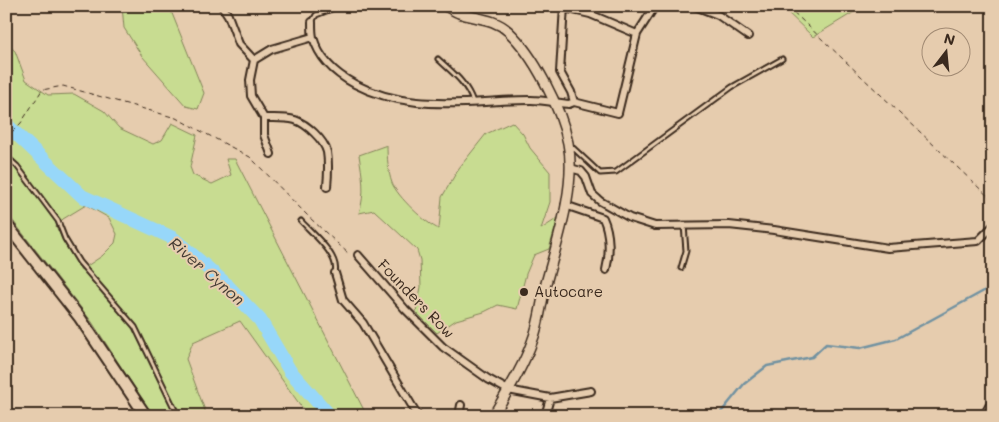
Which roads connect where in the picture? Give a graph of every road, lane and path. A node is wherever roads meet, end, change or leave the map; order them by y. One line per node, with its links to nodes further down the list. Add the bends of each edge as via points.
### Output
1 (222, 6): 14 (street, via 239,44)
2 (445, 6): 8 (main road)
3 (655, 6): 10 (street)
4 (695, 6): 11 (street, via 718,15)
5 (787, 6): 26 (path)
6 (337, 7): 9 (lane, via 316,15)
7 (564, 7): 10 (street); 17 (street, via 560,72)
8 (456, 9): 18 (main road, via 487,19 507,30 541,74)
9 (312, 22): 12 (street)
10 (637, 34): 17 (street, via 618,113)
11 (748, 36)
12 (313, 37): 14 (street, via 272,48); 16 (street, via 329,64 360,87 417,102)
13 (782, 59): 21 (lane, via 732,87 616,172 600,173)
14 (254, 60): 19 (street, via 250,88 254,103)
15 (438, 60): 16 (lane, via 464,82)
16 (474, 102): 18 (street, via 534,100)
17 (574, 102): 18 (street)
18 (554, 103): 21 (main road)
19 (264, 118): 22 (street, via 264,135); 25 (street, via 297,120 322,141 328,160)
20 (7, 138): 32 (path, via 42,90 63,86 176,118 250,157 310,218 352,256)
21 (568, 143): 24 (main road)
22 (270, 154)
23 (6, 156): 42 (lane, via 58,221 79,262 135,327)
24 (570, 168): 27 (main road); 30 (street, via 581,171 592,194 600,202 630,218 656,226)
25 (327, 187)
26 (993, 201)
27 (566, 205): 34 (street, via 603,218 609,256); 36 (main road, via 533,340)
28 (300, 221): 35 (lane, via 334,258)
29 (6, 224): 41 (main road, via 80,318)
30 (684, 225): 31 (street, via 730,225 888,248 978,241); 33 (lane, via 686,251)
31 (993, 226)
32 (358, 255): 36 (street, Founders Row, via 443,347)
33 (681, 268)
34 (606, 270)
35 (336, 273): 43 (street, via 343,300 363,323)
36 (508, 390): 39 (street, Founders Row); 45 (main road)
37 (591, 391): 39 (street)
38 (993, 396): 47 (lane)
39 (550, 398): 46 (street)
40 (461, 405): 44 (street)
41 (146, 416)
42 (178, 416)
43 (418, 416)
44 (459, 416)
45 (493, 416)
46 (545, 416)
47 (982, 416)

